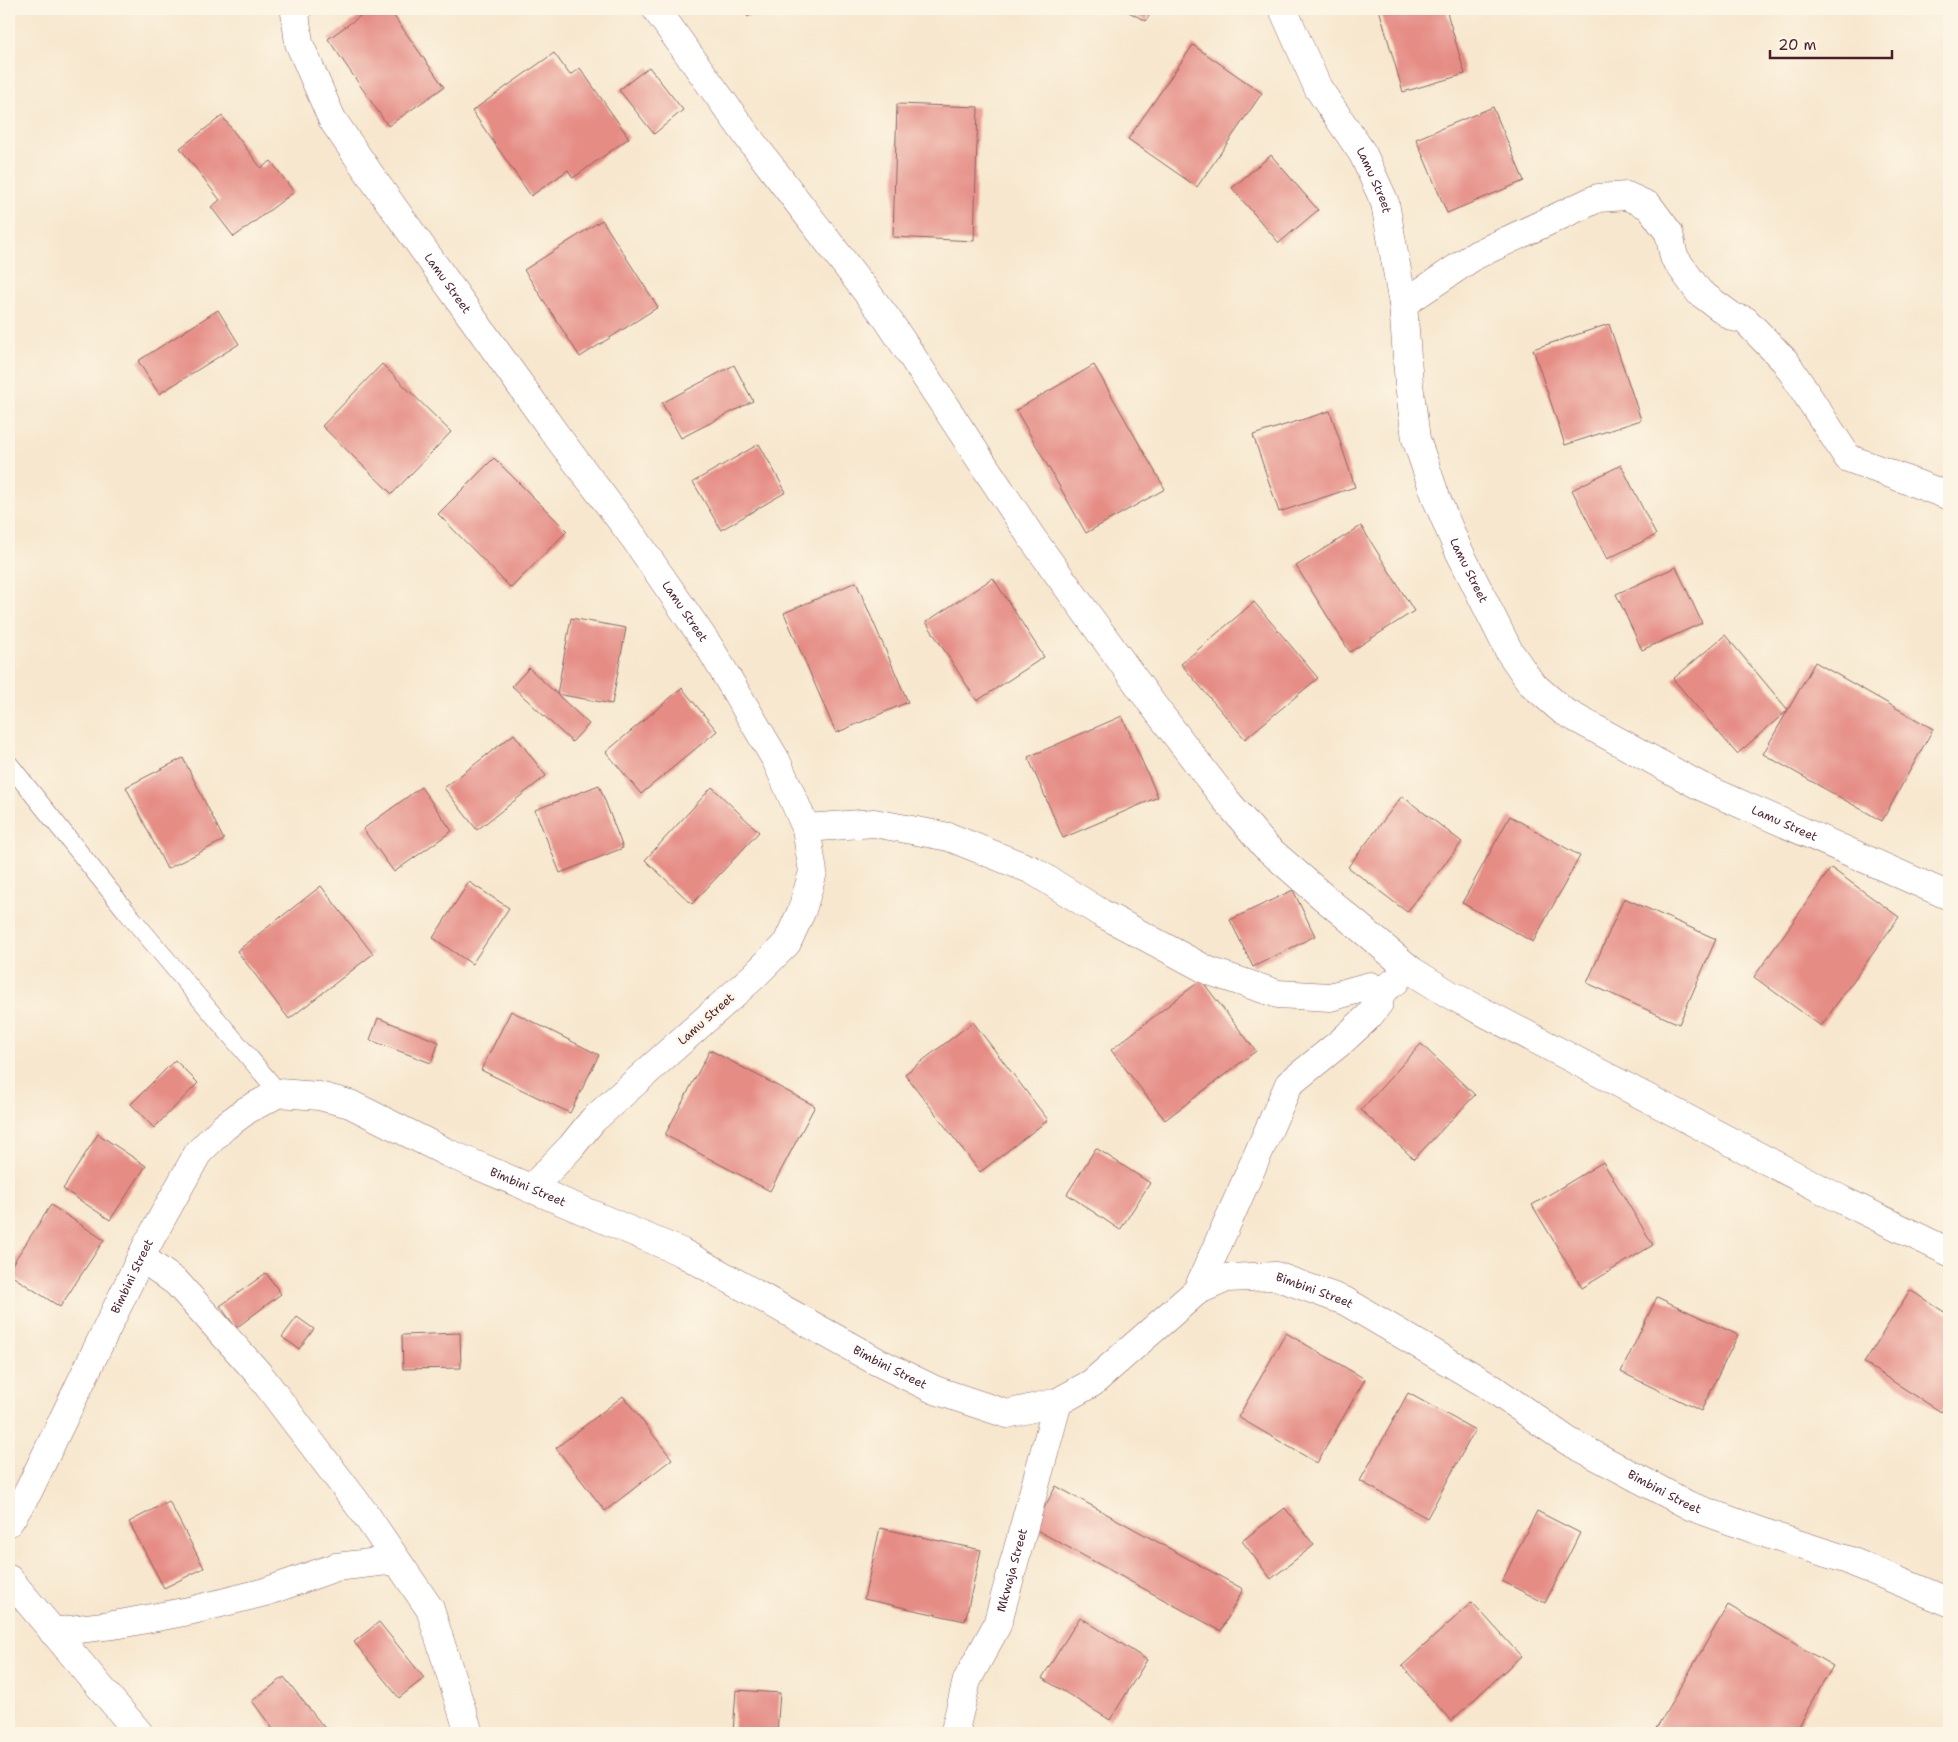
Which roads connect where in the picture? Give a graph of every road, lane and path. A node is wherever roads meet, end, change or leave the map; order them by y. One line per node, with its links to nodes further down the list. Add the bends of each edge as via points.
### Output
1 (298, 9): 7 (street, Lamu Street, via 295,12 299,43 332,119 710,648 776,760)
2 (656, 9): 9 (street, via 751,141 888,320 1032,538 1225,799 1265,846)
3 (1283, 9): 4 (street, Lamu Street, via 1318,88 1363,154 1385,203)
4 (1404, 304): 5 (street, via 1476,255 1598,198 1627,196 1649,206 1669,234 1674,257 1700,292 1733,317 1745,320 1784,361 1848,458); 8 (street, Lamu Street, via 1416,439 1457,547 1509,651 1530,683 1563,711 1700,786)
5 (1949, 496)
6 (9, 764): 11 (lane, via 120,904)
7 (806, 828): 10 (street, via 874,823 949,837 1032,870 1101,913 1209,971 1278,994 1330,997 1370,986); 12 (street, Lamu Street, via 813,872 802,910 787,944 593,1120)
8 (1949, 896)
9 (1412, 971): 10 (street); 13 (street, via 1449,994 1842,1200)
10 (1381, 991): 15 (street, via 1379,1003 1369,1016 1290,1084)
11 (279, 1093): 12 (street, Bimbini Street, via 319,1096 350,1104 448,1153); 14 (street, Bimbini Street, via 224,1127 198,1153)
12 (531, 1189): 16 (street, Bimbini Street, via 681,1252 876,1361 935,1390 1007,1414)
13 (1949, 1252)
14 (141, 1257): 17 (street, Bimbini Street, via 28,1492); 18 (street, via 178,1283 259,1374)
15 (1197, 1291): 16 (street, Bimbini Street, via 1092,1384); 20 (street, Bimbini Street, via 1227,1278 1276,1276 1345,1301 1486,1384 1568,1441 1690,1506 1848,1560)
16 (1058, 1402): 24 (street, Mkwaja Street, via 997,1625 967,1680 956,1726)
17 (9, 1522)
18 (396, 1560): 21 (street, via 336,1567 264,1592 189,1611); 23 (street, via 430,1609)
19 (9, 1579): 21 (street)
20 (1949, 1602)
21 (53, 1632): 22 (street)
22 (139, 1733)
23 (469, 1733)
24 (958, 1733)

